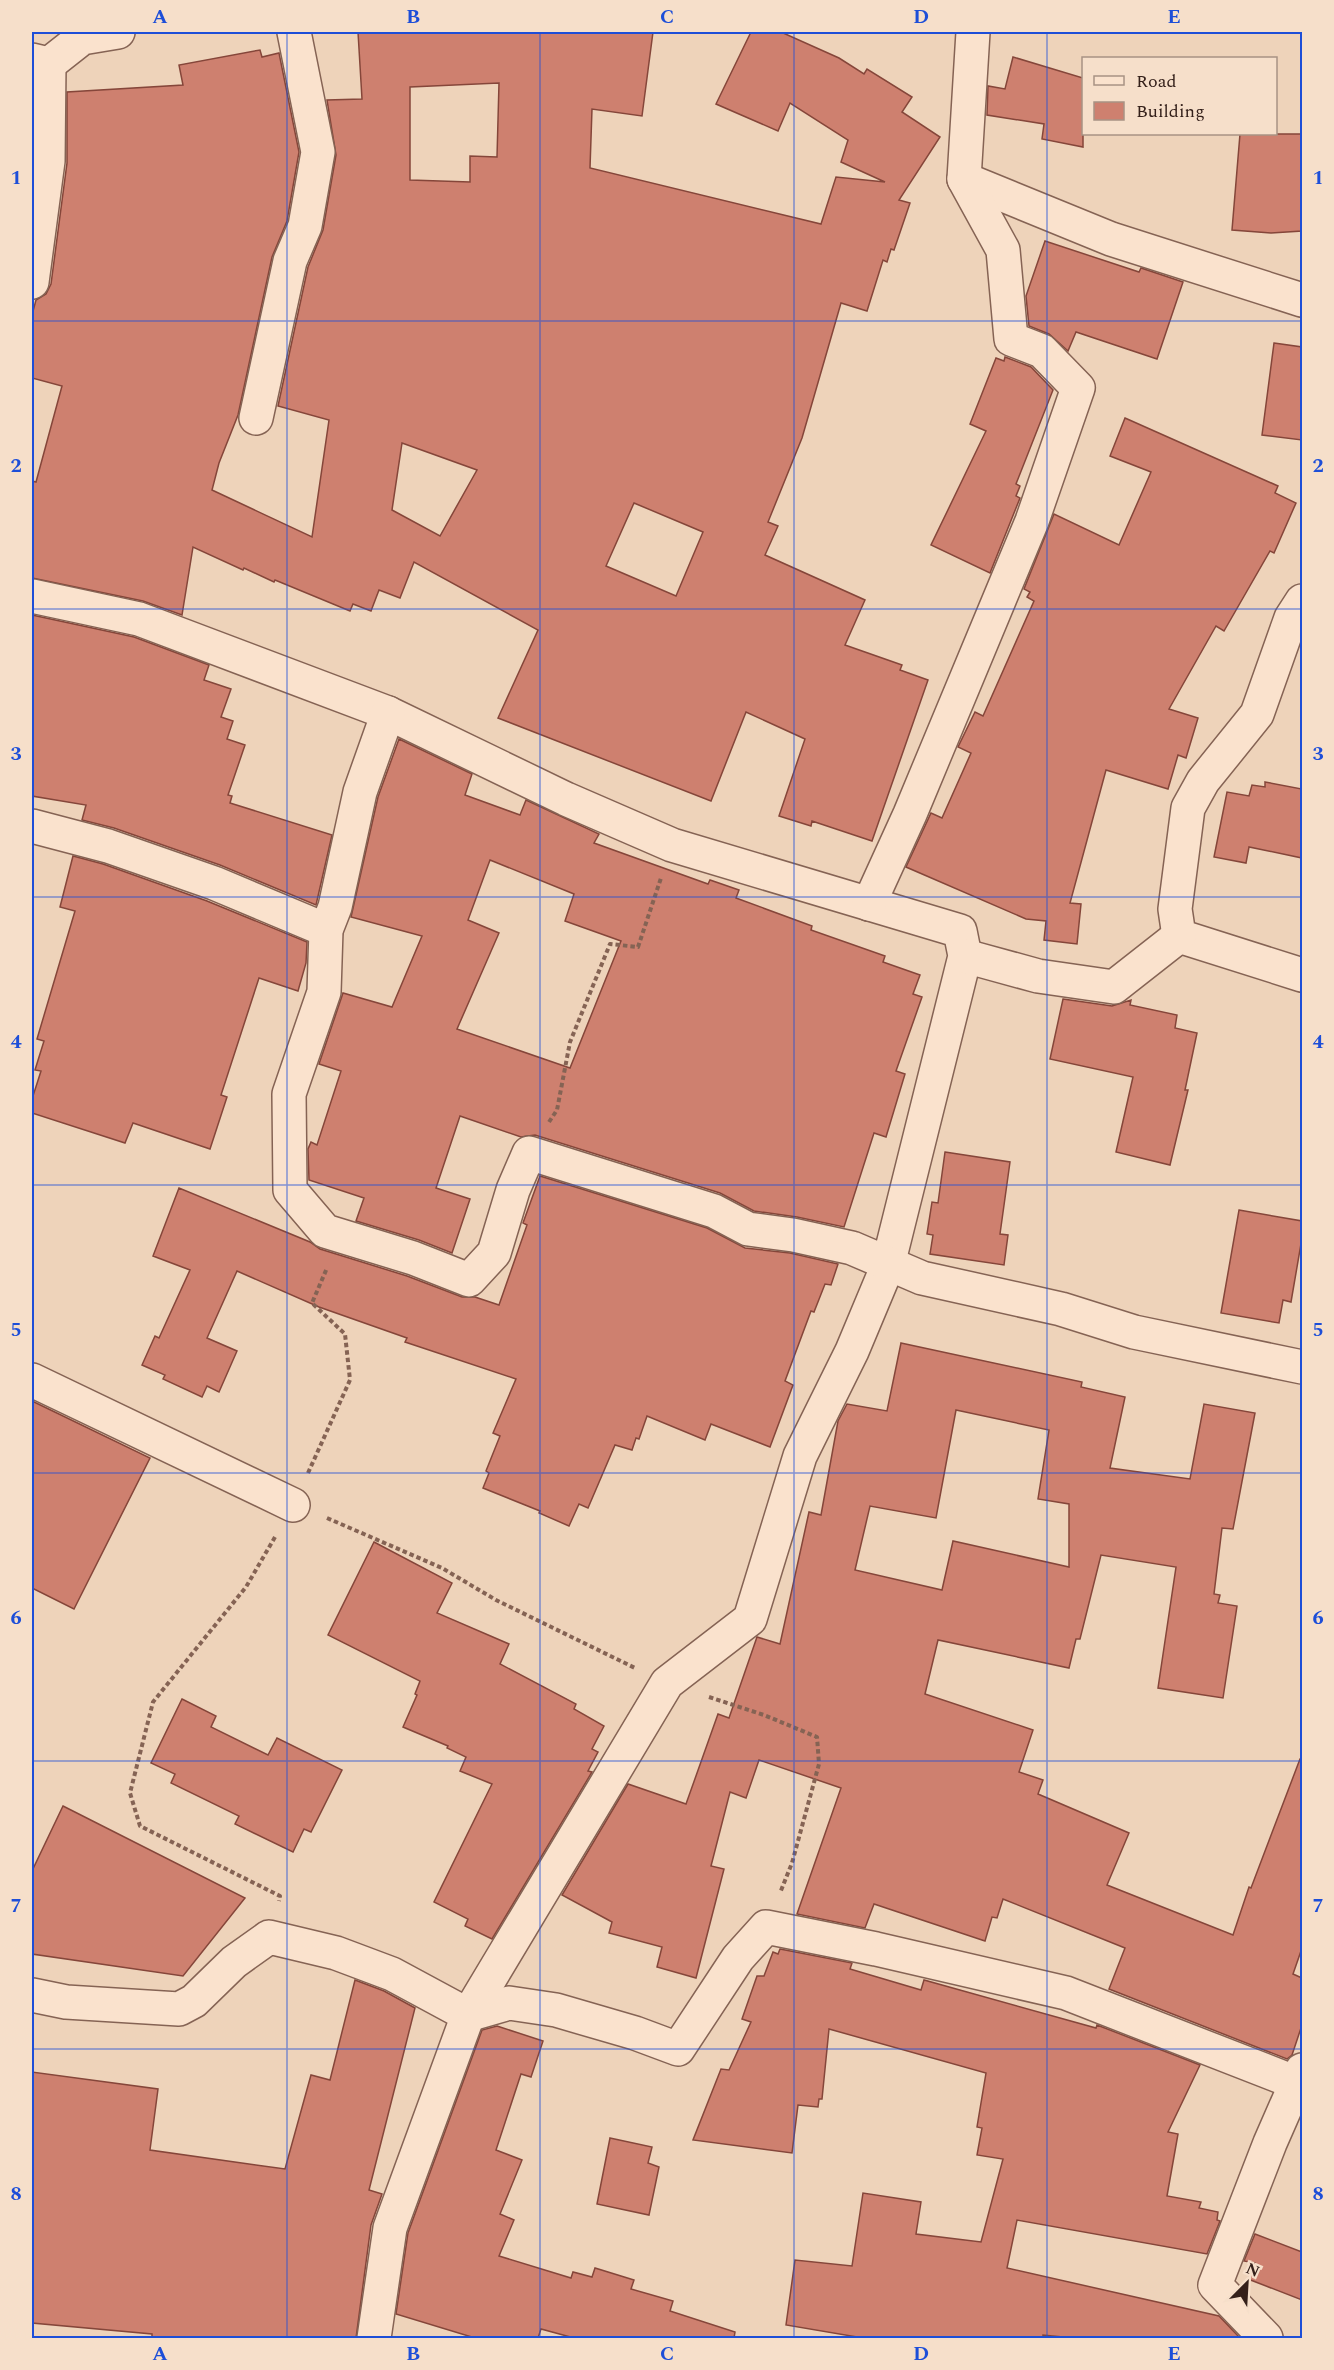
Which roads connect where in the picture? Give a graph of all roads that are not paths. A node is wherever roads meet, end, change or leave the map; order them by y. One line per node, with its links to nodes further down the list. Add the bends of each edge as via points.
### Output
1 (118, 32): 4 (street, via 82,38)
2 (294, 32): 8 (street, via 318,152 304,226 290,261)
3 (973, 32): 5 (street)
4 (40, 62): 6 (street, via 48,161)
5 (964, 179): 7 (street, via 1111,238); 13 (street, via 1003,250 1011,339 1042,351 1078,388 1032,521)
6 (32, 282)
7 (1302, 300)
8 (256, 418)
9 (32, 596): 11 (street, via 139,619)
10 (1302, 601): 15 (street, via 1291,618 1257,714 1203,781 1188,808 1174,909)
11 (388, 713): 13 (street, via 672,845); 14 (street, via 360,792 335,907)
12 (32, 826): 14 (street, via 108,846 214,883)
13 (869, 904): 16 (street, via 960,931)
14 (326, 930): 18 (street, via 324,992 289,1094 290,1190 325,1231 469,1280 494,1254 529,1152 714,1211 748,1229 852,1248)
15 (1179, 936): 16 (street, via 1114,987 1038,976); 17 (street)
16 (965, 956): 18 (street)
17 (1302, 975)
18 (888, 1265): 19 (street, via 922,1278 1061,1309 1134,1332); 23 (street, via 852,1351 800,1456 750,1619 667,1683)
19 (1302, 1367)
20 (32, 1380): 21 (street)
21 (293, 1505)
22 (32, 1995): 23 (street, via 66,2002 179,2009 194,2001 234,1962 269,1938 336,1953 392,1974)
23 (468, 2015): 24 (street, via 509,2003 556,2010 678,2049 738,1958 766,1927 1066,1994); 25 (street, via 390,2228)
24 (1301, 2080): 26 (street, via 1270,2143 1215,2285)
25 (374, 2338)
26 (1266, 2338)

